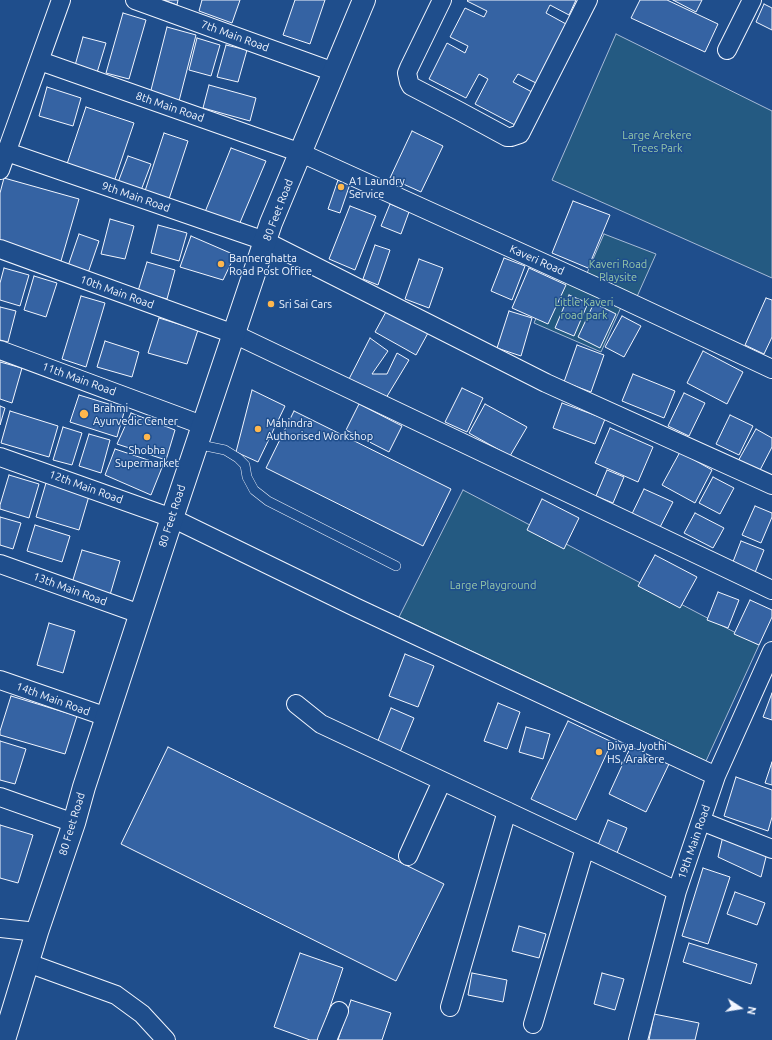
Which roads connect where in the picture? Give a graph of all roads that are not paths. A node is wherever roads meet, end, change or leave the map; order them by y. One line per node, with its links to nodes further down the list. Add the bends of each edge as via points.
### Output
1 (61, 0): 8 (street)
2 (135, 0): 9 (street, 7th Main Road)
3 (364, 0): 9 (main road, 80 Feet Road)
4 (442, 0): 5 (street, via 409,68 407,78 411,86 507,137 520,134)
5 (588, 0)
6 (752, 0): 7 (street)
7 (727, 50)
8 (40, 61): 10 (street); 11 (street, 8th Main Road)
9 (334, 72): 11 (main road, 80 Feet Road)
10 (7, 152): 12 (street); 13 (street, 9th Main Road)
11 (301, 153): 13 (main road, 80 Feet Road); 17 (street, Kaveri Road)
12 (0, 170)
13 (265, 241): 15 (main road, 80 Feet Road); 20 (street, 9th Main Road, via 546,383)
14 (0, 249): 15 (street, 10th Main Road)
15 (234, 334): 18 (main road, 80 Feet Road); 24 (street, 10th Main Road)
16 (0, 350): 18 (street, 11th Main Road)
17 (772, 369)
18 (199, 434): 21 (main road, 80 Feet Road); 23 (lane, via 238,458 245,465 247,477 254,490 268,501)
19 (0, 457): 21 (street, 12th Main Road)
20 (772, 485)
21 (172, 518): 25 (main road, 80 Feet Road); 30 (street, 12th Main Road)
22 (0, 564): 25 (street, 13th Main Road)
23 (396, 566)
24 (772, 590)
25 (140, 614): 29 (main road, 80 Feet Road)
26 (770, 663): 30 (street, 19th Main Road)
27 (0, 680): 29 (street, 14th Main Road)
28 (296, 704): 31 (street, via 321,724)
29 (106, 718): 35 (main road, 80 Feet Road)
30 (716, 776): 34 (street, 19th Main Road)
31 (442, 781): 33 (street); 38 (street)
32 (0, 797): 35 (street)
33 (507, 811): 36 (street); 43 (street)
34 (700, 821): 37 (street); 39 (street, 19th Main Road)
35 (74, 823): 41 (main road, 80 Feet Road)
36 (585, 848): 39 (street); 45 (street)
37 (772, 849)
38 (408, 856)
39 (677, 891): 49 (street, 19th Main Road)
40 (0, 928): 41 (street)
41 (37, 932): 42 (main road, 80 Feet Road)
42 (28, 963): 46 (main road, 80 Feet Road); 47 (street, via 116,995 142,1014)
43 (450, 1007)
44 (339, 1012): 48 (street)
45 (533, 1024)
46 (4, 1040)
47 (166, 1040)
48 (327, 1040)
49 (638, 1040)

